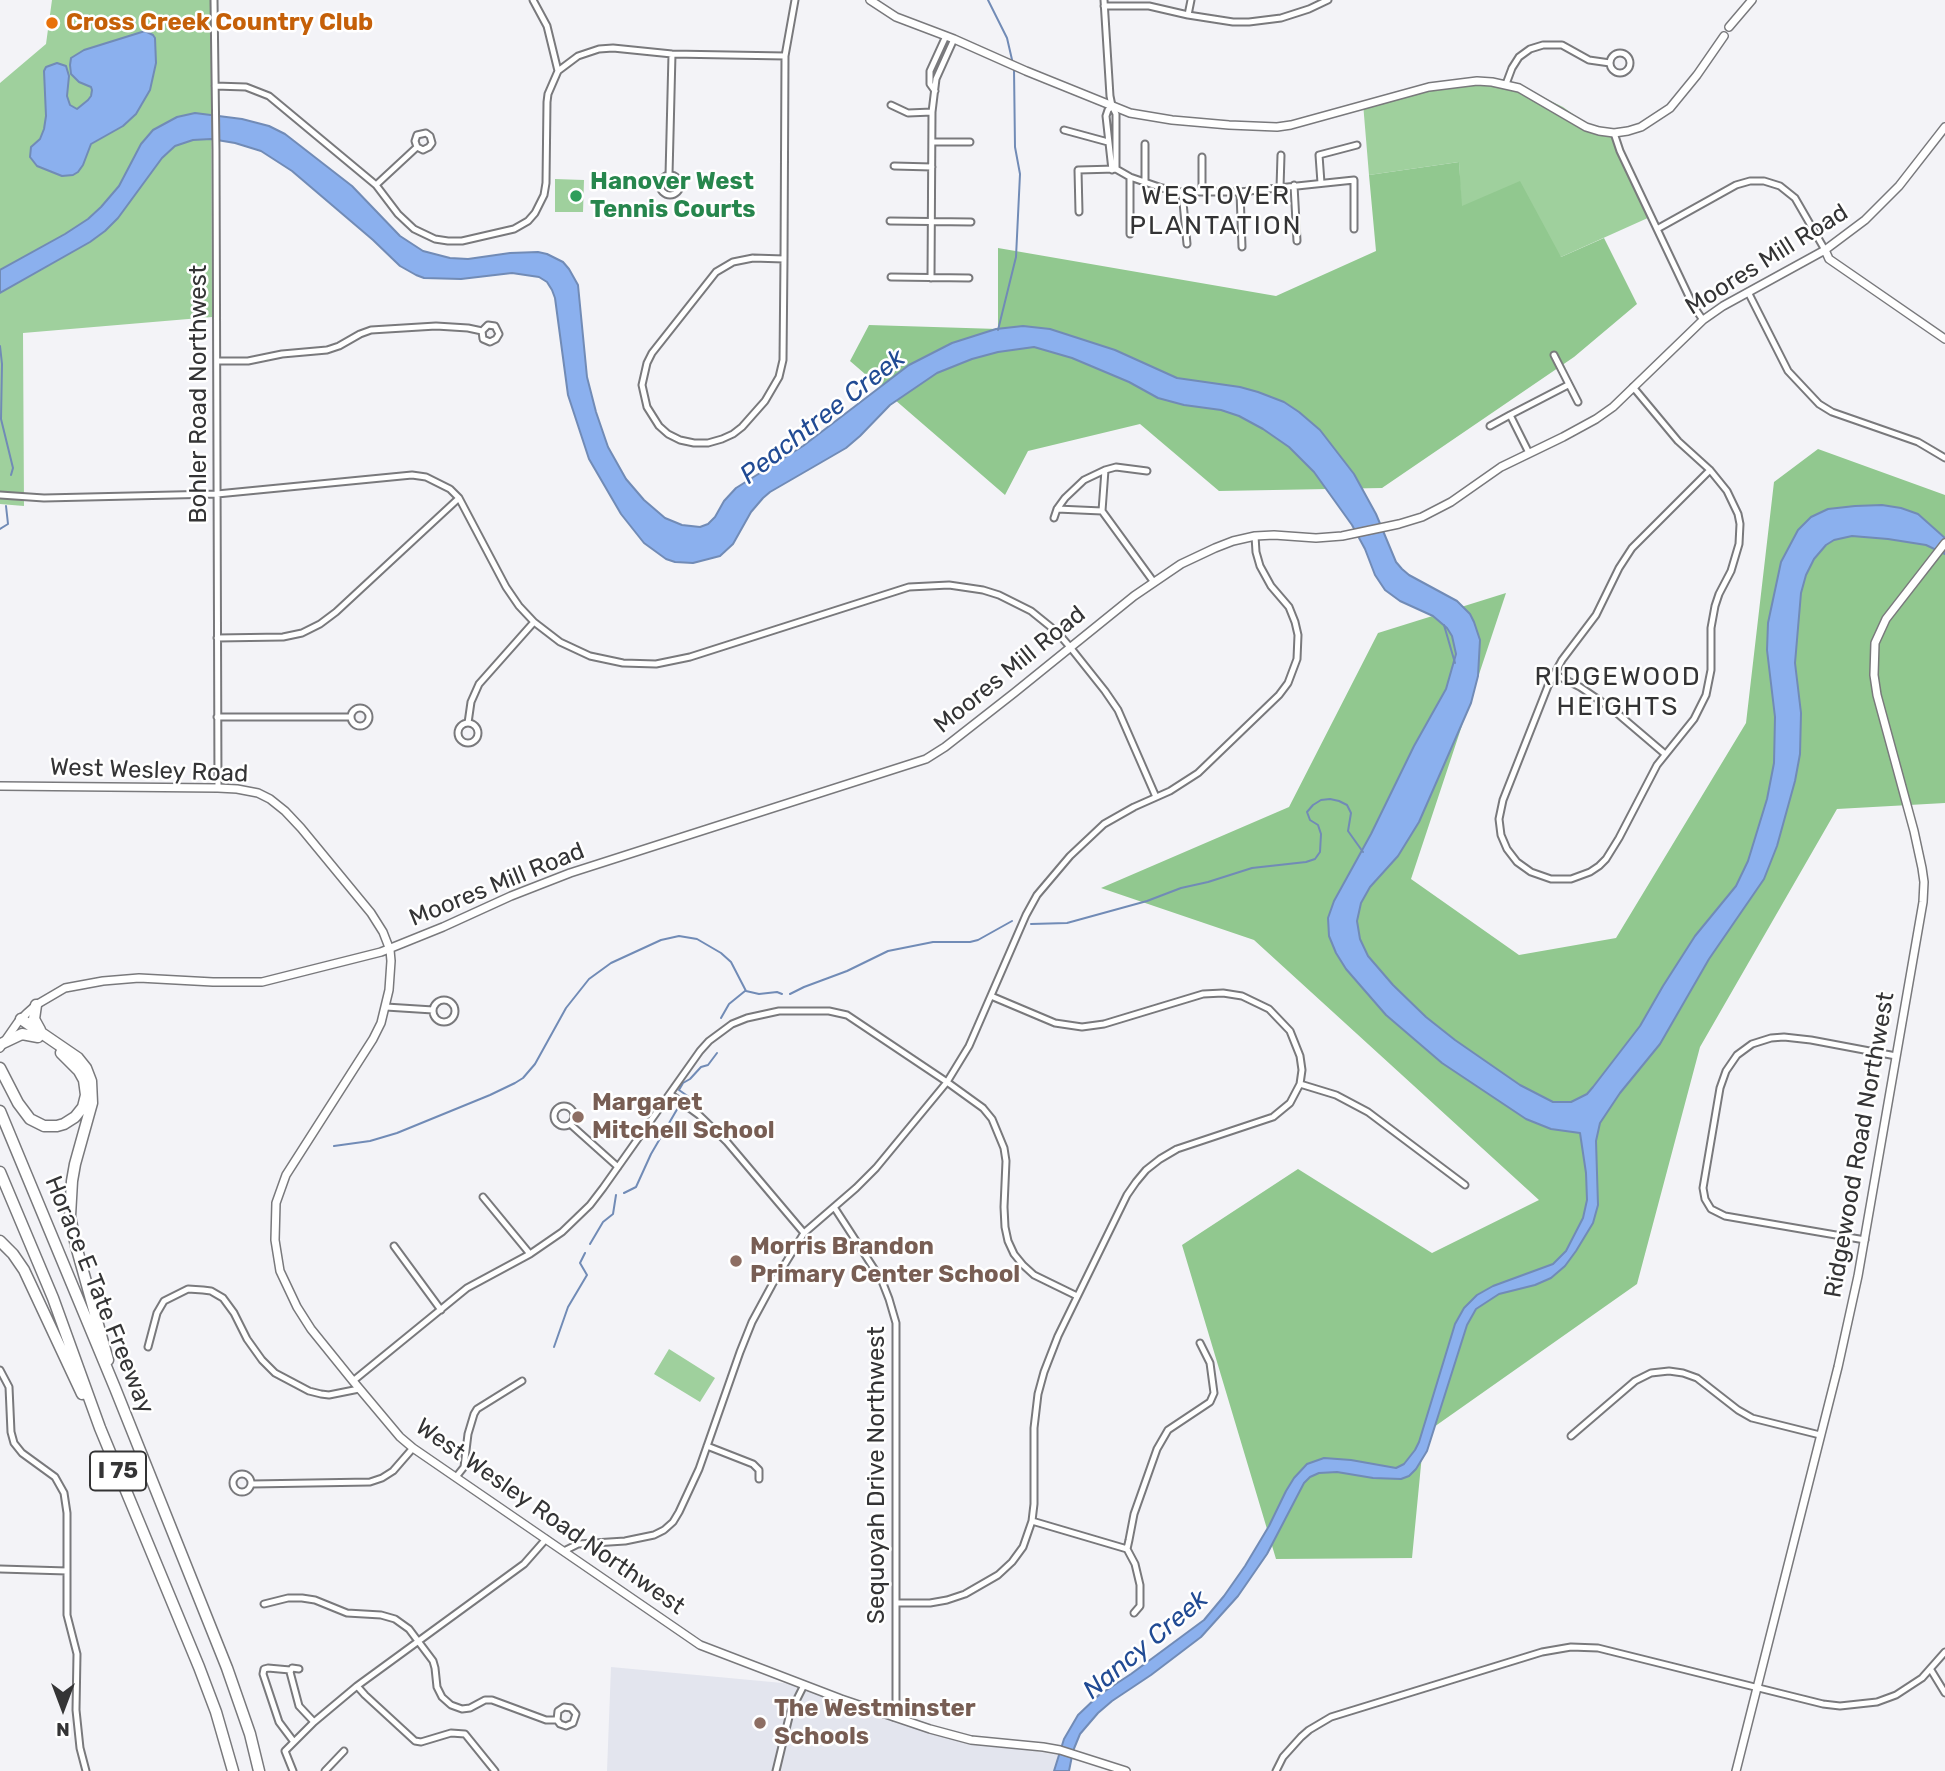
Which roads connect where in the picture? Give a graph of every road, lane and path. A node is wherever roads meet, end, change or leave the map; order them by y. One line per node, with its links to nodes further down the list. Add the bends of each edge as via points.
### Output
1 (214, 0): 18 (street, Bohler Road Northwest)
2 (533, 0): 16 (street, via 547,26)
3 (795, 0): 14 (street)
4 (870, 0): 12 (street, via 896,17)
5 (1191, 0): 9 (street)
6 (1328, 0): 9 (street, via 1257,21)
7 (1752, 0): 10 (street)
8 (1104, 3): 9 (street); 21 (street)
9 (1188, 15)
10 (1729, 27)
11 (1724, 36): 25 (street, via 1670,108 1641,127)
12 (950, 37): 19 (street); 19 (street, via 930,71 930,85); 21 (street)
13 (672, 54): 14 (street); 16 (street, via 599,49 578,56); 37 (street)
14 (785, 56): 58 (street)
15 (1611, 63): 17 (street, via 1589,60 1562,45 1543,44 1519,57)
16 (558, 71): 42 (street, via 547,102 544,195 521,226 462,241 435,239 408,224)
17 (1506, 84): 21 (street, via 1439,85 1277,127 1172,120); 25 (street, via 1586,127)
18 (215, 86): 42 (street, via 246,87 269,96); 67 (street, Bohler Road Northwest)
19 (935, 90): 22 (street)
20 (891, 105): 22 (street, via 908,113)
21 (1112, 106): 28 (street, via 1106,116); 36 (street, via 1116,114)
22 (932, 112): 26 (street)
23 (1945, 127): 57 (street, Moores Mill Road, via 1883,203)
24 (1064, 130): 28 (street)
25 (1614, 133): 52 (street)
26 (932, 142): 27 (street); 35 (street)
27 (970, 142)
28 (1108, 142): 36 (street)
29 (1145, 144): 39 (street)
30 (1357, 145): 40 (street, via 1320,155)
31 (418, 147): 42 (street)
32 (1281, 155): 43 (street)
33 (1202, 157): 44 (street)
34 (894, 166): 35 (street)
35 (932, 167): 49 (street)
36 (1114, 169): 38 (street); 47 (street, via 1078,170)
37 (669, 175)
38 (1130, 177): 39 (street); 53 (street)
39 (1145, 182): 45 (street)
40 (1321, 183): 41 (street); 51 (street, via 1354,180)
41 (1294, 185): 43 (street); 54 (street)
42 (376, 186)
43 (1280, 188): 46 (street)
44 (1202, 191): 45 (street); 46 (street)
45 (1182, 192): 55 (street)
46 (1240, 192): 56 (street)
47 (1079, 212)
48 (890, 221): 49 (street)
49 (932, 222): 50 (street); 60 (street)
50 (971, 222)
51 (1354, 229)
52 (1657, 229): 57 (street, via 1736,186 1764,181 1796,198); 63 (street)
53 (1130, 233)
54 (1297, 241)
55 (1187, 244)
56 (1242, 247)
57 (1825, 250): 62 (street, Moores Mill Road); 65 (street, via 1829,259)
58 (784, 259): 58 (street, via 783,360 771,393 741,427 722,439 694,443 668,434 652,417 643,397 643,373 652,353 721,268 745,259)
59 (891, 277): 60 (street)
60 (931, 278): 61 (street)
61 (969, 278)
62 (1748, 292): 63 (street, Moores Mill Road); 74 (street, via 1788,371 1819,404 1918,442)
63 (1703, 320): 69 (street, Moores Mill Road)
64 (482, 331): 67 (street, via 436,326 371,331 327,350)
65 (1945, 339)
66 (1554, 355): 68 (street)
67 (216, 361): 78 (street, Bohler Road Northwest)
68 (1568, 385): 70 (street); 71 (street)
69 (1633, 387): 73 (street, Moores Mill Road, via 1596,419); 76 (street, via 1678,441)
70 (1578, 402)
71 (1510, 415): 72 (street); 73 (street)
72 (1490, 426)
73 (1529, 453): 84 (street, Moores Mill Road, via 1422,517 1342,536)
74 (1945, 458)
75 (1105, 470): 77 (street); 81 (street, via 1084,480); 82 (street)
76 (1710, 470): 90 (street, via 1632,548 1596,615); 94 (street, via 1735,506 1739,544 1715,606 1706,695 1694,719)
77 (1147, 471)
78 (217, 494): 79 (street); 80 (street, via 412,475 440,482); 88 (street, Bohler Road Northwest)
79 (0, 495)
80 (459, 498): 87 (street, via 506,587); 88 (street, via 320,624 284,637)
81 (1057, 509): 82 (street); 83 (street)
82 (1102, 511): 86 (street)
83 (1054, 518)
84 (1255, 536): 86 (street, Moores Mill Road, via 1215,548); 97 (street, via 1260,566 1295,622 1298,647 1294,671 1279,695 1210,763)
85 (1945, 543): 106 (street, Ridgewood Road Northwest, via 1886,619 1874,651 1877,695 1924,882)
86 (1153, 582): 89 (street, Moores Mill Road)
87 (534, 622): 89 (street, via 590,656 656,664 899,589 949,585 983,590 1017,603 1045,621); 93 (street, via 479,684)
88 (217, 638): 91 (street, Bohler Road Northwest)
89 (1070, 647): 97 (street, via 1118,710); 98 (street, Moores Mill Road, via 926,759 570,873)
90 (1554, 674): 94 (street, via 1611,708); 94 (street, via 1500,811 1503,842 1523,867 1562,879 1599,866)
91 (217, 717): 92 (street); 96 (street, Bohler Road Northwest)
92 (351, 717)
93 (468, 723)
94 (1665, 754)
95 (0, 786): 96 (street, West Wesley Road)
96 (218, 788): 98 (street, West Wesley Road, via 258,793 285,811 370,913)
97 (1156, 797): 99 (street, via 1104,824 1054,873 1026,915)
98 (390, 950): 100 (street, Moores Mill Road, via 262,982 139,978 90,983 65,988); 101 (street, West Wesley Road Northwest)
99 (991, 996): 108 (street); 109 (street, via 1055,1023 1082,1027 1203,994 1242,996 1269,1009 1290,1031 1300,1056)
100 (36, 1005): 103 (street, Moores Mill Road); 104 (highway, via 34,1019)
101 (386, 1007): 102 (street); 128 (street, West Wesley Road Northwest, via 373,1038 286,1175 274,1213 276,1255 286,1288)
102 (433, 1010): 102 (street, via 444,1022 453,1018 455,1011 450,1001 443,1000)
103 (20, 1020): 104 (highway); 105 (street, Moores Mill Road)
104 (42, 1036): 105 (highway, via 22,1034); 107 (highway, via 70,1060 84,1080 85,1101 75,1117 51,1126 30,1119); 130 (highway, via 78,1058 91,1081 92,1104 73,1173 70,1216)
105 (2, 1045)
106 (1896, 1056): 119 (street, Ridgewood Road Northwest); 119 (street, via 1784,1037 1752,1044 1737,1055 1720,1088 1703,1188 1711,1209 1725,1216)
107 (0, 1068)
108 (947, 1082): 110 (street, via 847,1015 779,1011 747,1018 719,1033 700,1051); 117 (street, via 876,1168); 123 (street, via 983,1108 1000,1135 1006,1161 1005,1227 1014,1254 1034,1275)
109 (1300, 1084): 115 (street, via 1336,1095 1368,1112); 123 (street, via 1290,1103 1273,1117 1177,1149 1146,1170 1127,1195)
110 (670, 1094): 113 (street); 118 (street, via 727,1142)
111 (0, 1111): 130 (highway, Horace E Tate Freeway / I 75)
112 (570, 1124): 113 (street)
113 (618, 1167): 122 (street, via 576,1219)
114 (0, 1172): 132 (highway, Horace E Tate Freeway / I 75)
115 (1465, 1185)
116 (483, 1197): 122 (street)
117 (834, 1207): 118 (street); 146 (street, Sequoyah Drive Northwest, via 881,1282 895,1324)
118 (804, 1233): 135 (street, via 752,1322)
119 (1865, 1240): 133 (street, Ridgewood Road Northwest)
120 (0, 1241): 132 (highway, via 24,1270)
121 (394, 1247): 124 (street)
122 (530, 1254): 124 (street, via 467,1288)
123 (1077, 1296): 140 (street, via 1051,1351 1038,1394)
124 (441, 1310): 128 (street)
125 (1200, 1343): 142 (street, via 1210,1363 1213,1398 1164,1436 1134,1514)
126 (148, 1347): 131 (street, via 164,1301 188,1289 211,1291 223,1298 247,1339 275,1373 321,1394)
127 (0, 1370): 145 (street, via 9,1387 11,1432 17,1448 55,1477 64,1493)
128 (353, 1381): 131 (street, West Wesley Road Northwest)
129 (522, 1381): 137 (street, via 477,1409 464,1467)
130 (115, 1388): 165 (highway, Horace E Tate Freeway / I 75, via 227,1668)
131 (359, 1389): 136 (street, West Wesley Road Northwest)
132 (100, 1427): 164 (highway, Horace E Tate Freeway / I 75, via 199,1667)
133 (1820, 1435): 134 (street, via 1752,1418 1697,1378 1669,1371 1635,1381); 156 (street, Ridgewood Road Northwest)
134 (1571, 1436)
135 (707, 1446): 138 (street, via 753,1464); 143 (street, via 679,1512 664,1530 639,1539 570,1546)
136 (413, 1448): 137 (street, West Wesley Road Northwest); 139 (street, via 393,1471 370,1482)
137 (456, 1477): 141 (street, West Wesley Road Northwest)
138 (759, 1479)
139 (251, 1484)
140 (1032, 1521): 142 (street); 146 (street, via 1018,1555 990,1580 947,1600)
141 (546, 1539): 143 (street, West Wesley Road Northwest); 149 (street, via 524,1564)
142 (1127, 1549): 148 (street, via 1140,1585 1140,1606)
143 (564, 1551): 154 (street, West Wesley Road Northwest, via 700,1645)
144 (0, 1569): 145 (street)
145 (66, 1571): 163 (street, via 67,1615 77,1654 76,1710)
146 (896, 1603): 158 (street, Sequoyah Drive Northwest)
147 (264, 1604): 149 (street, via 302,1598 347,1613 388,1616 405,1625)
148 (1134, 1613)
149 (418, 1642): 155 (street); 159 (street, via 433,1661 437,1687 451,1705 470,1708 492,1700)
150 (1945, 1652): 153 (street)
151 (299, 1669): 152 (street)
152 (290, 1670): 160 (street, via 299,1706); 161 (street, via 268,1668 263,1674 279,1722)
153 (1931, 1670): 156 (street, via 1896,1695 1856,1706 1823,1704); 157 (street)
154 (804, 1685): 158 (street, West Wesley Road Northwest); 169 (street, via 790,1713)
155 (357, 1686): 160 (street); 168 (street, via 415,1741 466,1734)
156 (1758, 1687): 171 (street, via 1598,1648 1542,1652 1331,1717 1301,1737); 172 (street, Ridgewood Road Northwest)
157 (1945, 1693)
158 (893, 1717): 170 (street, West Wesley Road Northwest, via 971,1740 1043,1747)
159 (557, 1720)
160 (314, 1722): 161 (street)
161 (294, 1742): 166 (street, via 285,1751)
162 (344, 1751): 167 (street)
163 (86, 1771)
164 (233, 1771)
165 (259, 1771)
166 (293, 1771)
167 (325, 1771)
168 (495, 1771)
169 (776, 1771)
170 (1126, 1771)
171 (1276, 1771)
172 (1736, 1771)

